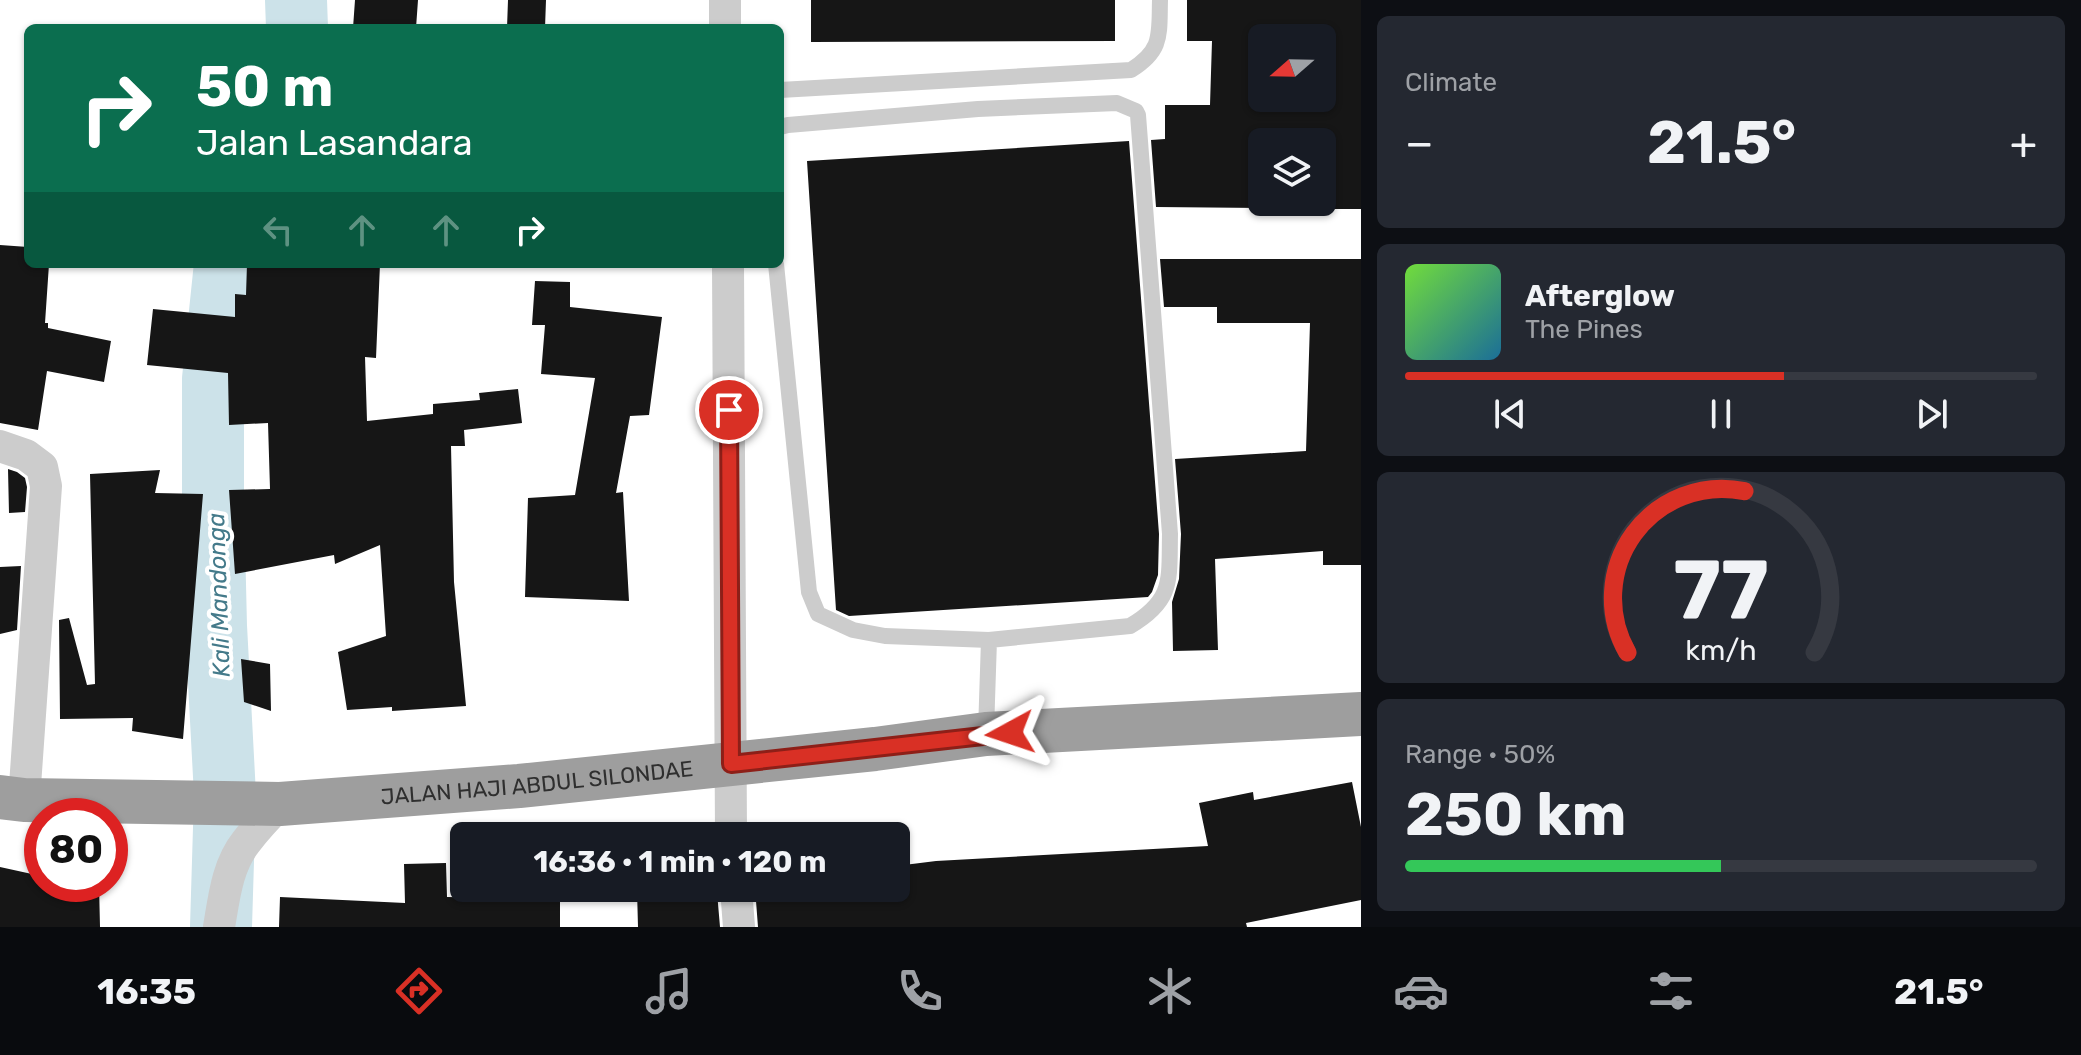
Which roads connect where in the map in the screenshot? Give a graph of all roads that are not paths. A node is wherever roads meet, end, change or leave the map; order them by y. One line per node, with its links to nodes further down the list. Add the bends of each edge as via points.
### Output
1 (725, 0): 3 (street)
2 (1160, 0): 4 (lane, via 1157,46 1131,70)
3 (725, 24)
4 (784, 90)
5 (784, 126): 9 (lane, via 1117,103 1138,115 1170,534 1169,580 1162,600 1130,626)
6 (728, 268): 12 (street)
7 (776, 268): 9 (lane, via 809,592 818,614 853,630 885,636)
8 (0, 446): 13 (street, via 42,467 46,486)
9 (989, 640): 11 (lane)
10 (1361, 714): 11 (highway, JALAN HAJI ABDUL SILONDAE)
11 (986, 734): 12 (highway, JALAN HAJI ABDUL SILONDAE)
12 (731, 764): 14 (highway, JALAN HAJI ABDUL SILONDAE); 15 (street)
13 (12, 799): 14 (highway, JALAN HAJI ABDUL SILONDAE)
14 (271, 804): 17 (street, via 233,865)
15 (731, 822)
16 (737, 902): 18 (street)
17 (219, 927)
18 (739, 927)

